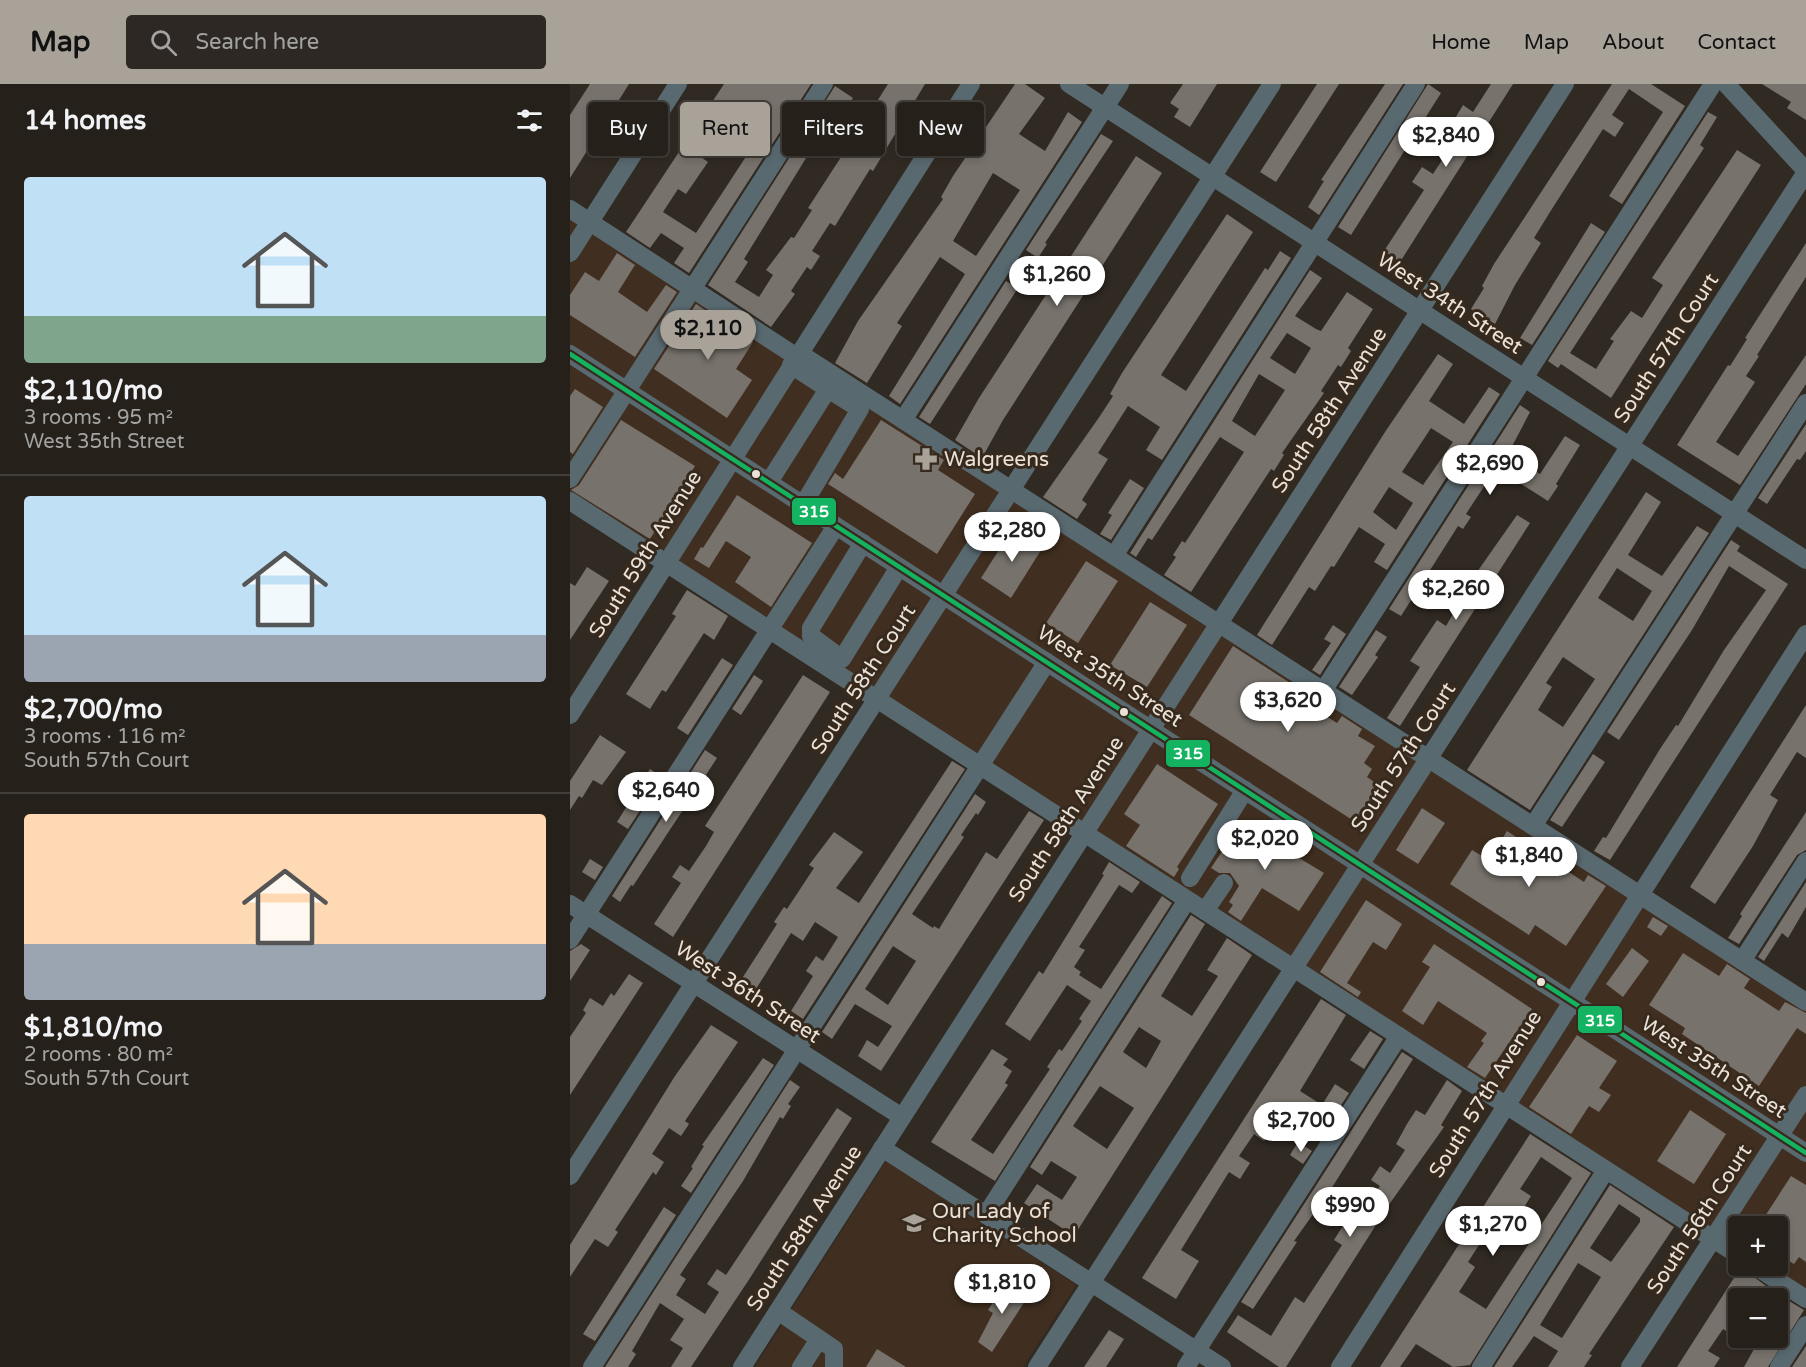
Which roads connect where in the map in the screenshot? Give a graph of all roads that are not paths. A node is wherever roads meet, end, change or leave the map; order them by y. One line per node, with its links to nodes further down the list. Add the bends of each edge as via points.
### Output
1 (678, 84): 15 (street)
2 (824, 84): 18 (street)
3 (971, 84): 21 (street, South 59th Avenue)
4 (1069, 84): 11 (street, West 34th Street)
5 (1120, 84): 11 (street)
6 (1272, 84): 13 (street, South 58th Court)
7 (1416, 84): 16 (street)
8 (1565, 84): 19 (street, South 58th Avenue)
9 (1713, 84): 22 (street)
10 (1726, 84): 12 (street)
11 (1105, 107): 13 (street, West 34th Street); 26 (street)
12 (1806, 172): 27 (street, South 57th Court)
13 (1213, 177): 16 (street, West 34th Street); 31 (street, South 58th Court)
14 (570, 209): 15 (street)
15 (590, 222): 17 (street); 18 (street)
16 (1315, 243): 19 (street, West 34th Street); 37 (street)
17 (570, 253)
18 (693, 289): 21 (street); 24 (street)
19 (1420, 310): 22 (street, West 34th Street); 42 (street, South 58th Avenue)
20 (570, 354): 24 (street, West 35th Street)
21 (796, 358): 23 (street); 26 (street); 28 (street, South 59th Avenue)
22 (1524, 378): 27 (street, West 34th Street); 46 (street)
23 (828, 389): 30 (street); 33 (street, via 860,409)
24 (627, 391): 28 (street, West 35th Street); 29 (street)
25 (1806, 403): 34 (street)
26 (903, 420): 31 (street)
27 (1630, 446): 34 (street, West 34th Street); 50 (street, South 57th Court)
28 (732, 458): 30 (street, West 35th Street); 39 (street, South 59th Avenue)
29 (570, 479)
30 (768, 482): 33 (street, West 35th Street)
31 (1011, 490): 37 (street); 41 (street, South 58th Court)
32 (570, 501): 39 (street)
33 (803, 504): 35 (street, West 35th Street)
34 (1733, 514): 38 (street, West 34th Street); 53 (street)
35 (836, 526): 36 (street, West 35th Street); 43 (street)
36 (863, 543): 40 (street, West 35th Street); 40 (street, via 811,628 811,636 842,659)
37 (1114, 556): 42 (street)
38 (1806, 560)
39 (666, 563): 43 (street); 48 (street, South 59th Avenue)
40 (899, 567): 41 (street, West 35th Street)
41 (944, 595): 45 (street, West 35th Street); 47 (street, South 58th Court)
42 (1219, 624): 46 (street); 49 (street, South 58th Avenue)
43 (770, 630): 47 (street); 63 (street)
44 (1806, 634): 59 (street, South 57th Avenue)
45 (1047, 662): 49 (street, West 35th Street); 51 (street)
46 (1323, 691): 50 (street)
47 (877, 699): 51 (street); 67 (street, South 58th Court)
48 (570, 715)
49 (1151, 730): 52 (street, West 35th Street); 54 (street, South 58th Avenue)
50 (1428, 759): 53 (street); 56 (street, South 57th Court)
51 (980, 766): 54 (street); 71 (street)
52 (1245, 790): 56 (street, West 35th Street); 57 (street)
53 (1533, 826): 59 (street)
54 (1084, 833): 60 (street); 74 (street, South 58th Avenue)
55 (1806, 861): 65 (street)
56 (1360, 865): 66 (street, South 57th Court); 68 (street, West 35th Street)
57 (1190, 878)
58 (1224, 883): 62 (street)
59 (1639, 894): 65 (street); 68 (street, South 57th Avenue)
60 (1187, 900): 62 (street); 80 (street)
61 (570, 904): 63 (street, West 36th Street)
62 (1205, 911): 66 (street)
63 (586, 914): 64 (street); 67 (street, West 36th Street)
64 (570, 940)
65 (1742, 960): 69 (street)
66 (1294, 968): 70 (street); 84 (street, South 57th Court)
67 (694, 984): 71 (street, West 36th Street); 79 (street, South 58th Court)
68 (1571, 1001): 73 (street, South 57th Avenue); 75 (street, West 35th Street)
69 (1806, 1002)
70 (1399, 1036): 73 (street); 89 (street)
71 (797, 1050): 74 (street, West 36th Street); 90 (street)
72 (1806, 1095): 75 (street, South 56th Court)
73 (1505, 1105): 78 (street); 97 (street, South 57th Avenue)
74 (902, 1117): 76 (street, South 58th Avenue)
75 (1779, 1136): 77 (street, West 35th Street); 81 (street, South 56th Court)
76 (882, 1148): 80 (street); 86 (street, South 58th Avenue)
77 (1806, 1153)
78 (1606, 1170): 81 (street); 98 (street)
79 (570, 1176)
80 (986, 1215): 84 (street)
81 (1713, 1239): 82 (street); 99 (street, South 56th Court)
82 (1728, 1249)
83 (1770, 1276): 85 (street)
84 (1092, 1283): 89 (street); 94 (street, South 57th Court)
85 (1806, 1299)
86 (778, 1311): 88 (street); 91 (street, South 58th Avenue)
87 (1806, 1325): 100 (street)
88 (819, 1339): 92 (street); 93 (street, via 834,1349)
89 (1197, 1351): 95 (street); 96 (street)
90 (592, 1367)
91 (742, 1367)
92 (801, 1367)
93 (834, 1367)
94 (1037, 1367)
95 (1186, 1367)
96 (1222, 1367)
97 (1340, 1367)
98 (1481, 1367)
99 (1630, 1367)
100 (1779, 1367)

